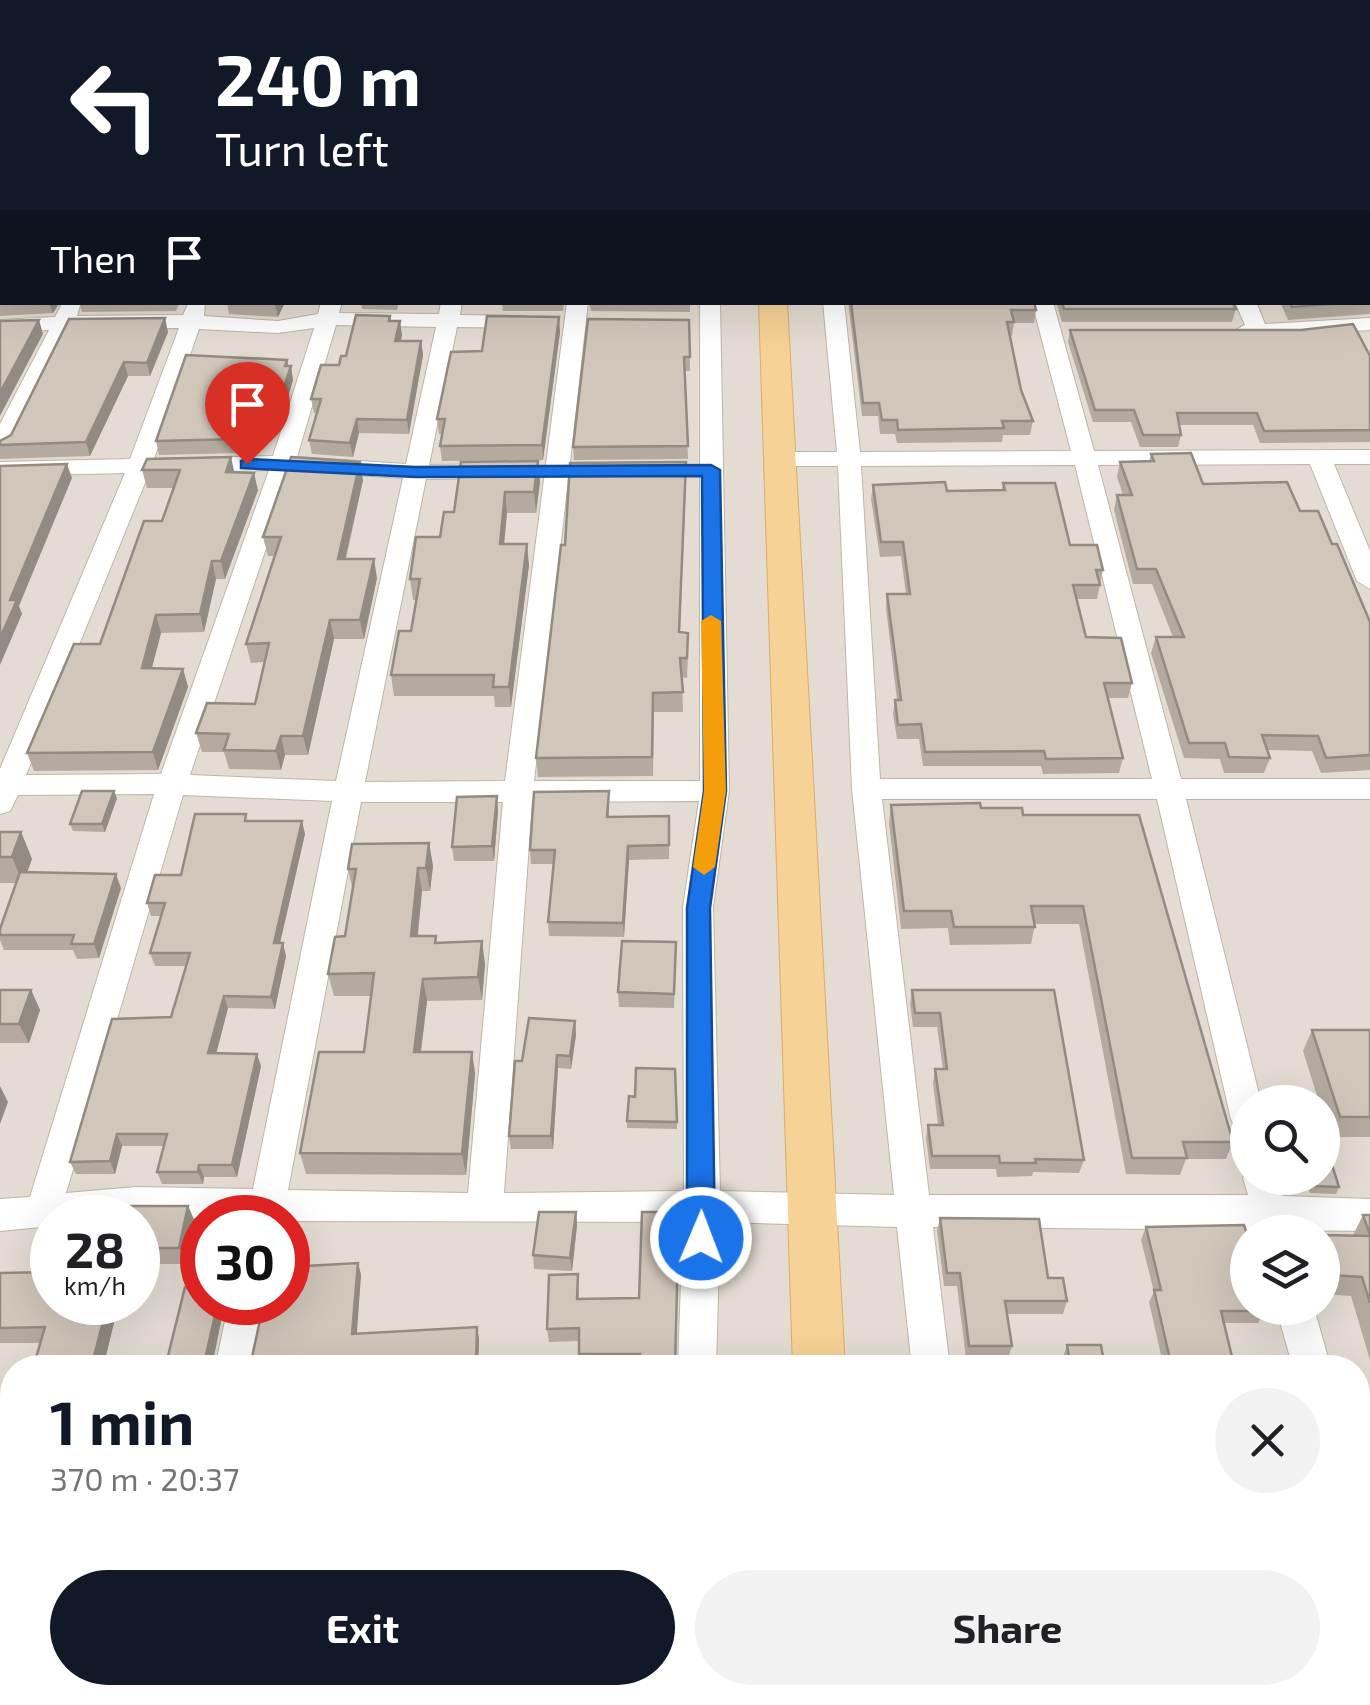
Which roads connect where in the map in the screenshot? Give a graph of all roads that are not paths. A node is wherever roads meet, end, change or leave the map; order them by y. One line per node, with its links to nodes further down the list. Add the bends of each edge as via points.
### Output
1 (773, 305): 19 (main road)
2 (833, 305): 20 (street)
3 (1044, 305): 18 (street, via 1060,332)
4 (1246, 305): 14 (street)
5 (69, 311): 6 (street); 12 (street); 15 (street)
6 (195, 311): 7 (street, via 278,326); 23 (street)
7 (330, 311): 8 (street); 21 (street)
8 (451, 312): 10 (street); 25 (street)
9 (705, 316): 34 (street, via 702,470)
10 (569, 318): 24 (street)
11 (1370, 324): 14 (street)
12 (0, 326)
13 (1222, 332): 14 (street)
14 (1258, 332)
15 (0, 447)
16 (1319, 457): 17 (street); 18 (street); 26 (street)
17 (1370, 457)
18 (1086, 458): 20 (street); 30 (street)
19 (780, 460): 20 (street); 45 (main road)
20 (849, 460): 31 (street)
21 (283, 464): 23 (street); 25 (street); 29 (street)
22 (0, 468): 23 (street)
23 (139, 468): 28 (street)
24 (569, 471): 25 (street); 33 (street)
25 (415, 472): 35 (street)
26 (1370, 581)
27 (0, 726): 28 (street)
28 (31, 726): 36 (street)
29 (172, 784): 35 (street); 36 (street); 38 (street)
30 (1170, 788): 31 (street); 32 (street); 37 (street)
31 (866, 789): 43 (street)
32 (1370, 789)
33 (518, 791): 34 (street); 35 (street); 42 (street)
34 (715, 791): 40 (street, via 698,908)
35 (348, 792): 39 (street)
36 (4, 794)
37 (1240, 1085)
38 (48, 1195)
39 (269, 1195)
40 (702, 1206): 42 (street); 45 (street); 52 (street)
41 (1268, 1207): 43 (street); 48 (street)
42 (485, 1209): 44 (street)
43 (915, 1210): 45 (street); 54 (street)
44 (310, 1211)
45 (813, 1212): 53 (main road)
46 (30, 1213): 47 (street)
47 (0, 1215)
48 (1370, 1215)
49 (243, 1325): 51 (street)
50 (1300, 1325): 55 (street)
51 (237, 1355)
52 (697, 1355)
53 (818, 1355)
54 (930, 1355)
55 (1308, 1355)

